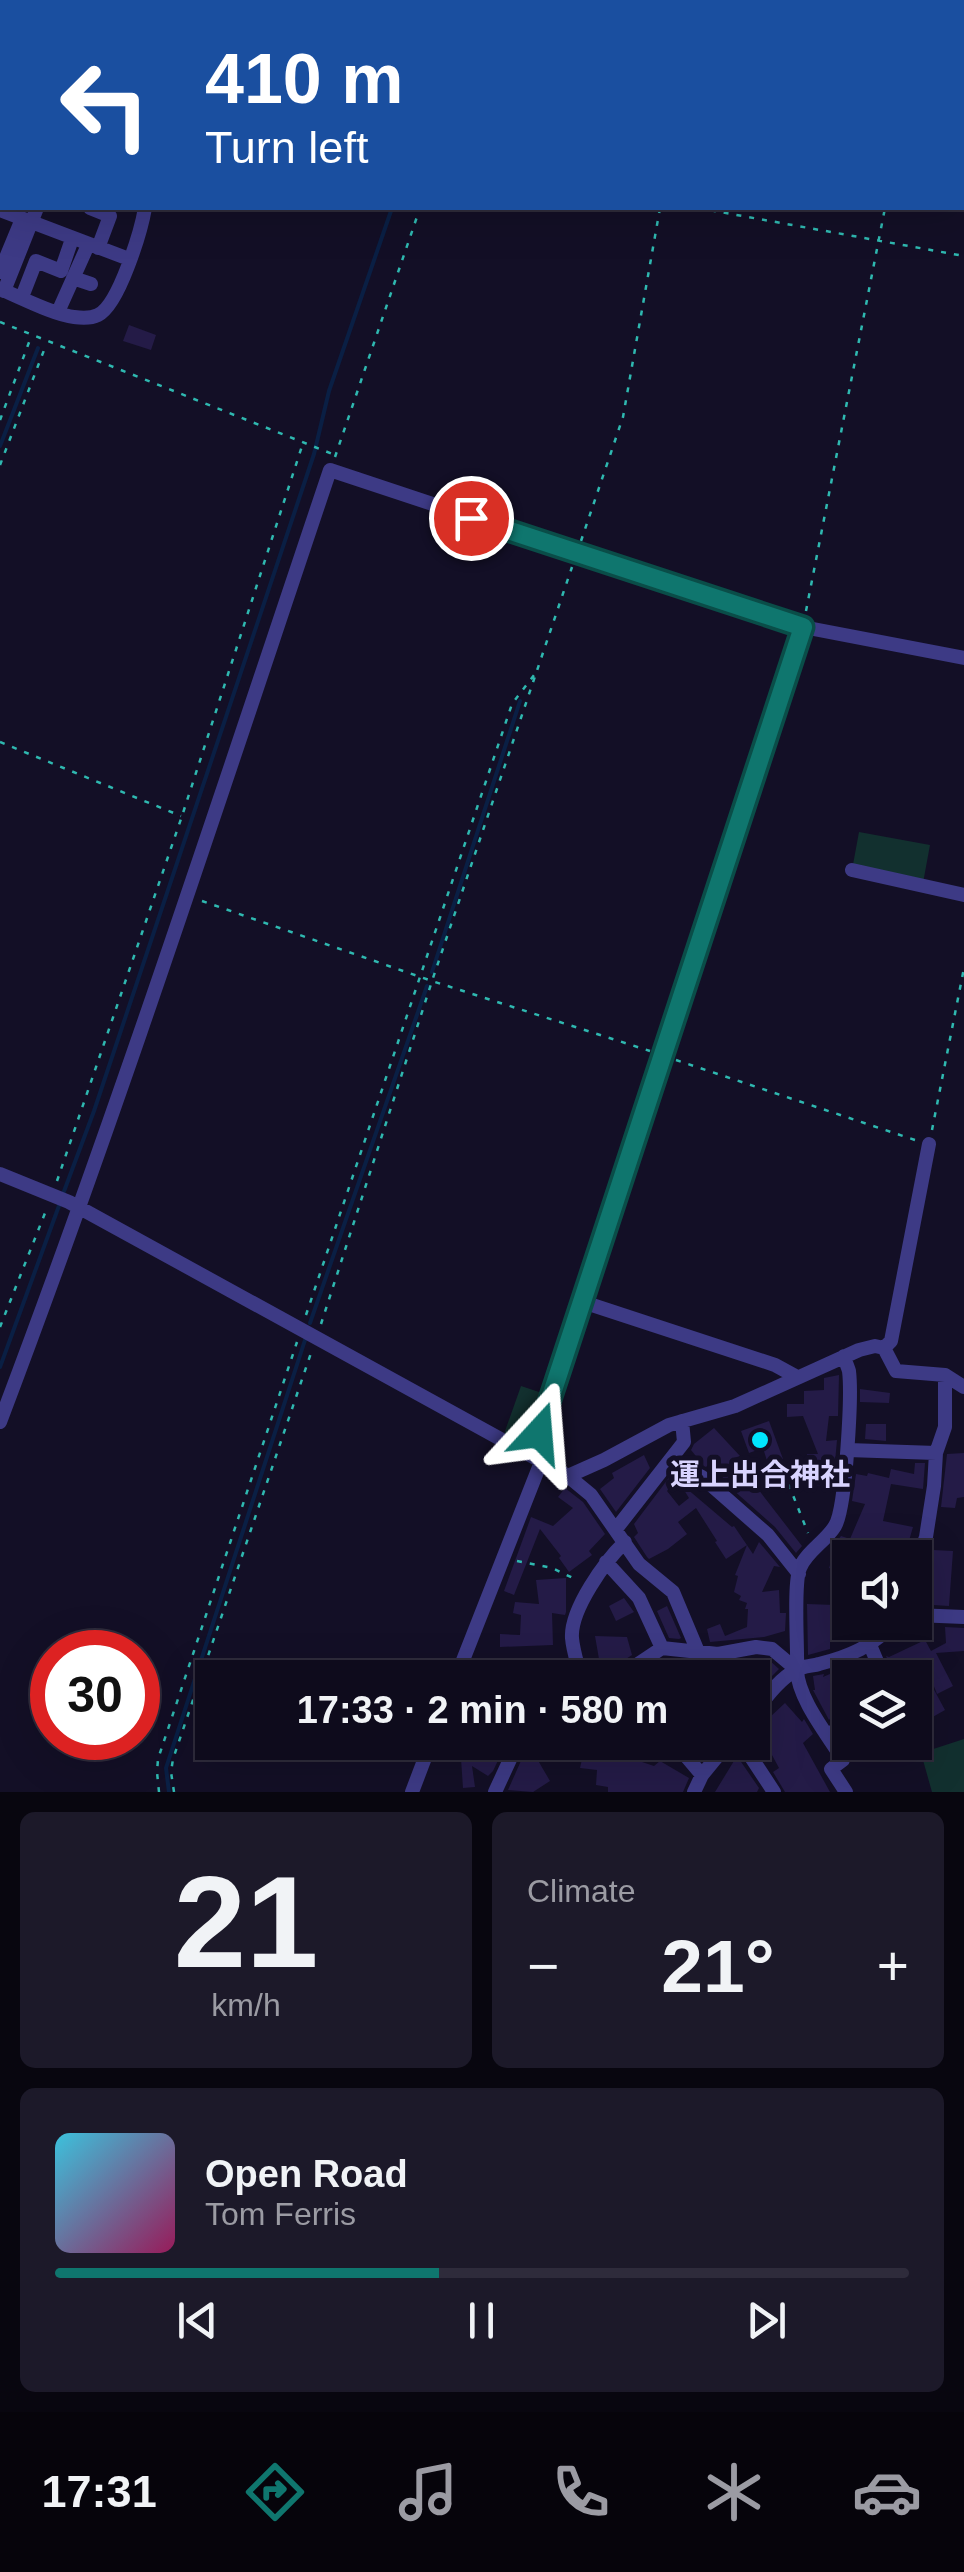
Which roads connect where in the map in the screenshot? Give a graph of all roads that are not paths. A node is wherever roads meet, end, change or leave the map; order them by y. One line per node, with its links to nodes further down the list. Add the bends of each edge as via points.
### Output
1 (95, 210): 5 (street, via 110,216)
2 (144, 210): 7 (street)
3 (17, 215): 4 (street); 6 (street)
4 (72, 239): 5 (street); 12 (street, via 62,271 36,261)
5 (93, 246): 7 (street); 9 (street)
6 (14, 253): 8 (street); 11 (street)
7 (129, 259): 13 (street, via 97,316)
8 (0, 272)
9 (73, 278): 10 (street); 13 (street)
10 (91, 284)
11 (2, 290): 12 (street)
12 (22, 298): 13 (street)
13 (58, 312)
14 (803, 627): 15 (street); 20 (street, via 330,470 187,896); 21 (street)
15 (964, 658)
16 (852, 870): 17 (street)
17 (964, 895)
18 (928, 1144): 22 (street, via 891,1341)
19 (0, 1174): 20 (street)
20 (65, 1200): 28 (street); 31 (street)
21 (583, 1302): 25 (street); 31 (street)
22 (884, 1348): 23 (street); 24 (street, via 896,1371)
23 (844, 1356): 25 (street); 29 (street)
24 (945, 1375): 26 (street); 30 (street, via 945,1427)
25 (798, 1377): 27 (street)
26 (964, 1387)
27 (682, 1421): 32 (street, via 684,1442); 33 (street)
28 (0, 1422)
29 (848, 1450): 30 (street); 37 (street, via 837,1524)
30 (936, 1454): 35 (street)
31 (536, 1459): 33 (street); 44 (street)
32 (670, 1460): 34 (street); 37 (street, via 702,1477 768,1535)
33 (568, 1476): 34 (street)
34 (620, 1535): 36 (street); 43 (street, via 639,1564 673,1592)
35 (925, 1540)
36 (606, 1562): 42 (street, via 639,1598); 45 (street, via 571,1634)
37 (799, 1574): 49 (street)
38 (932, 1615): 39 (street)
39 (964, 1616)
40 (876, 1640): 41 (street)
41 (870, 1645): 48 (street); 49 (street)
42 (662, 1648): 43 (street); 46 (street)
43 (700, 1652): 47 (street); 49 (street, via 756,1647 772,1650)
44 (463, 1660)
45 (577, 1660)
46 (644, 1660)
47 (702, 1660)
48 (876, 1660)
49 (796, 1670): 50 (street); 52 (street)
50 (770, 1694)
51 (832, 1733): 52 (street)
52 (829, 1737): 63 (street, via 844,1760 831,1769)
53 (424, 1760): 59 (street)
54 (510, 1760): 60 (street)
55 (689, 1760): 58 (street)
56 (714, 1760): 58 (street)
57 (753, 1760): 62 (street)
58 (702, 1775): 61 (street)
59 (412, 1792)
60 (495, 1792)
61 (694, 1792)
62 (774, 1792)
63 (846, 1792)

